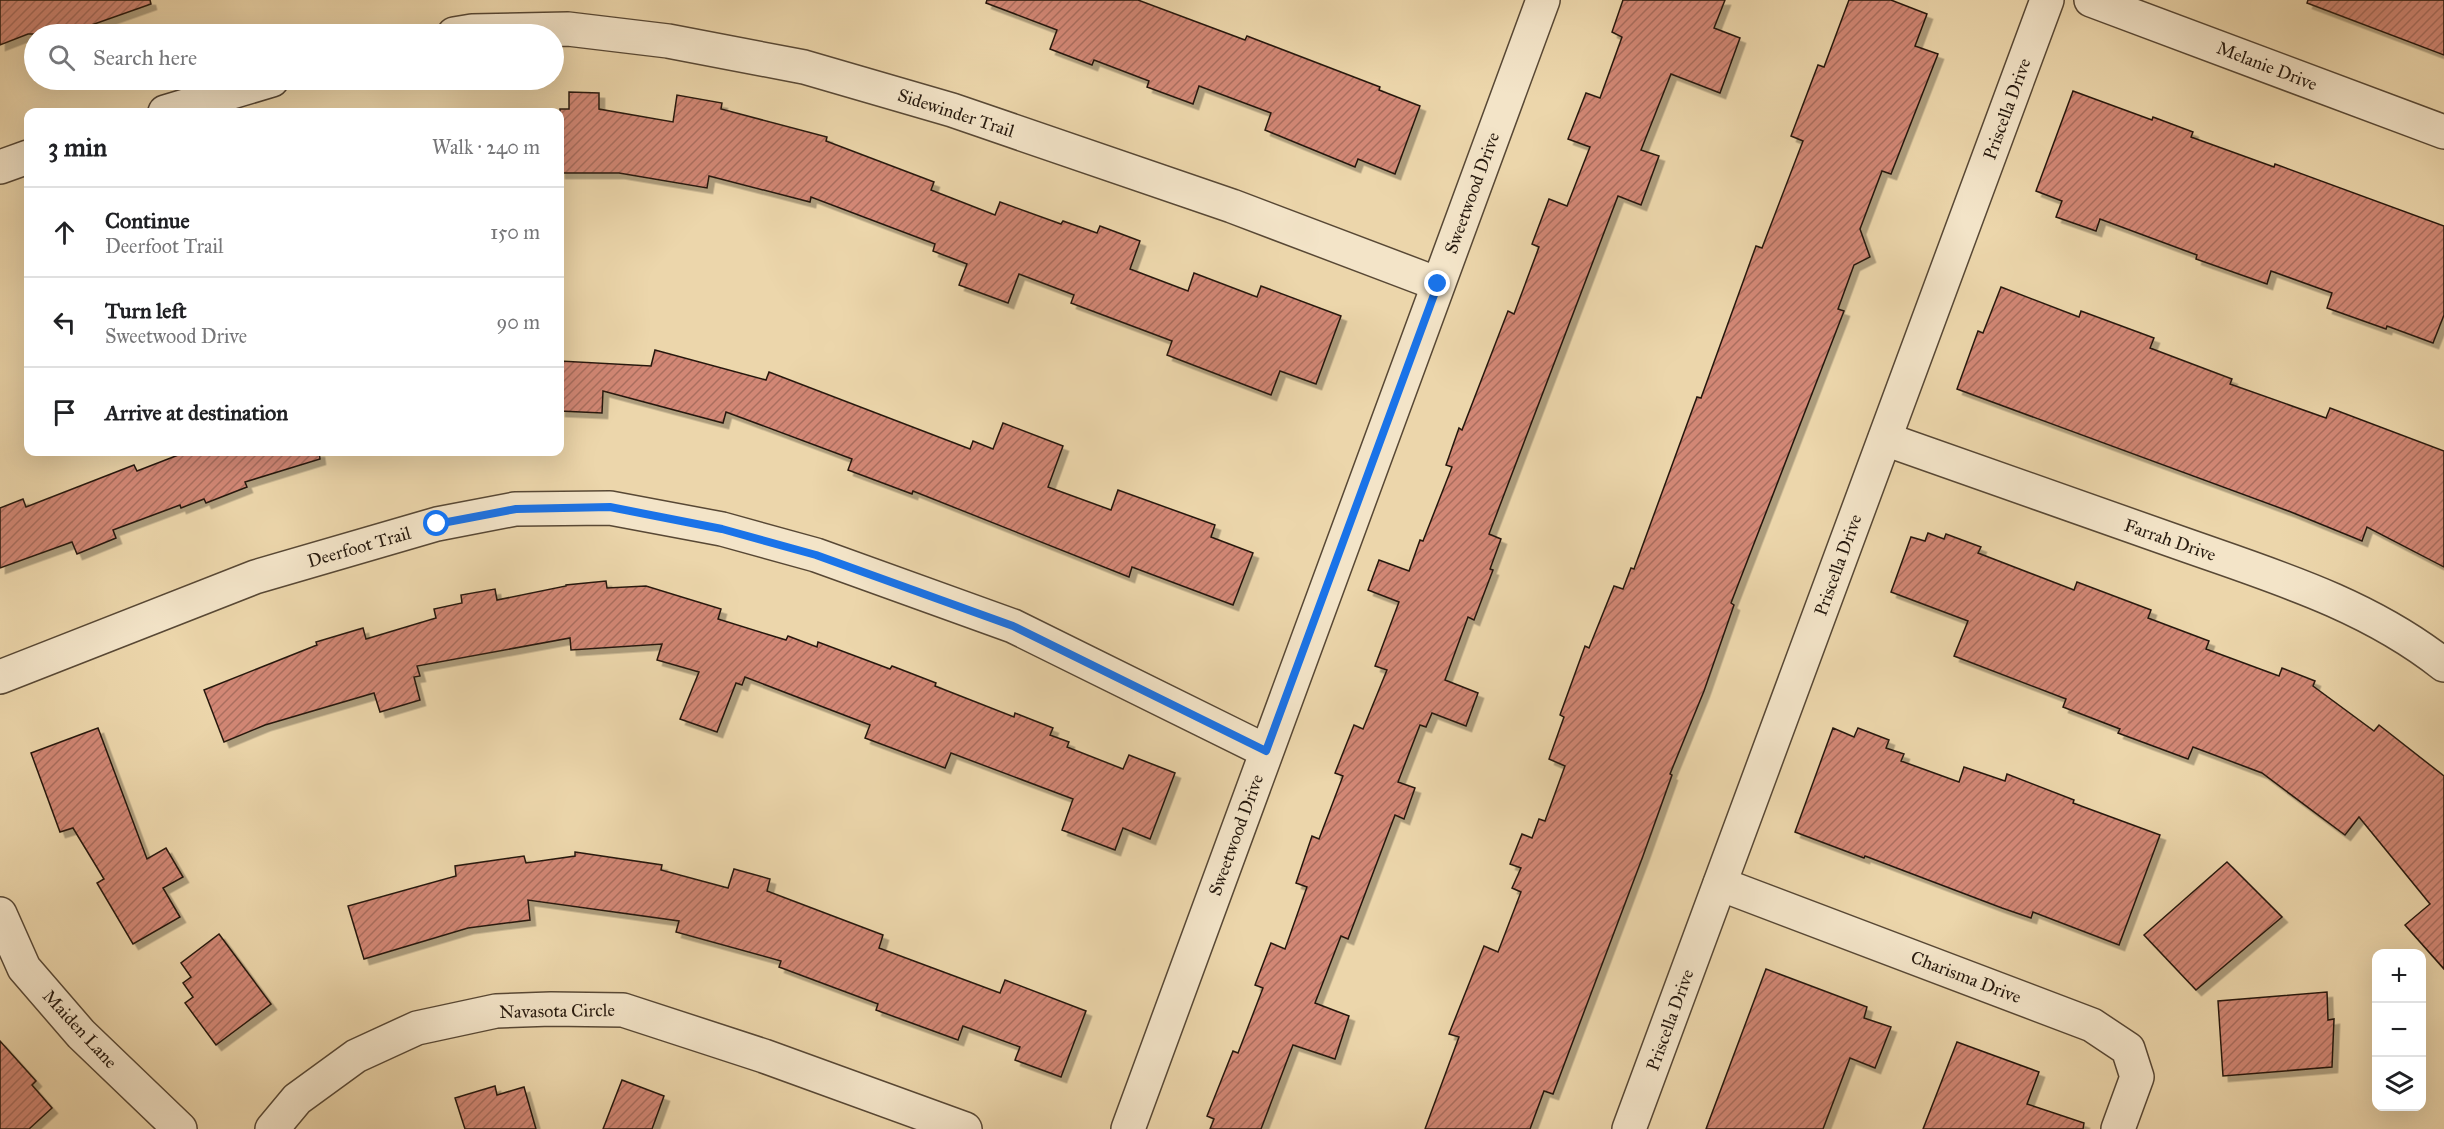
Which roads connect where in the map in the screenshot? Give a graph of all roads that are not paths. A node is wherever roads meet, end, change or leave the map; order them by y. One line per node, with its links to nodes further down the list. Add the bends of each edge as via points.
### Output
1 (1543, 0): 10 (street, Sweetwood Drive)
2 (2047, 0): 11 (street, Priscella Drive)
3 (2091, 0): 7 (street, Melanie Drive)
4 (564, 29): 10 (street, Sidewinder Trail, via 668,41 804,67 997,125 1232,206)
5 (239, 90): 6 (street)
6 (178, 108)
7 (2444, 132)
8 (24, 158): 9 (street)
9 (0, 167)
10 (1438, 284): 14 (street, Sweetwood Drive)
11 (1885, 439): 12 (street, Farrah Drive, via 2359,610 2421,646); 15 (street, Priscella Drive)
12 (2444, 665)
13 (0, 677): 14 (street, Deerfoot Trail, via 255,577 437,524 516,509 610,507 722,529 816,555 1013,626)
14 (1266, 751): 20 (street, Sweetwood Drive)
15 (1720, 884): 21 (street, Priscella Drive); 22 (street, Charisma Drive, via 2092,1025 2128,1049 2137,1077)
16 (0, 914): 17 (street, Maiden Lane, via 24,968 81,1034)
17 (180, 1129)
18 (272, 1129): 19 (street, Navasota Circle, via 297,1099 356,1056 417,1028 496,1011 551,1009 622,1010 764,1056)
19 (965, 1129)
20 (1128, 1129)
21 (1629, 1129)
22 (2118, 1129)

